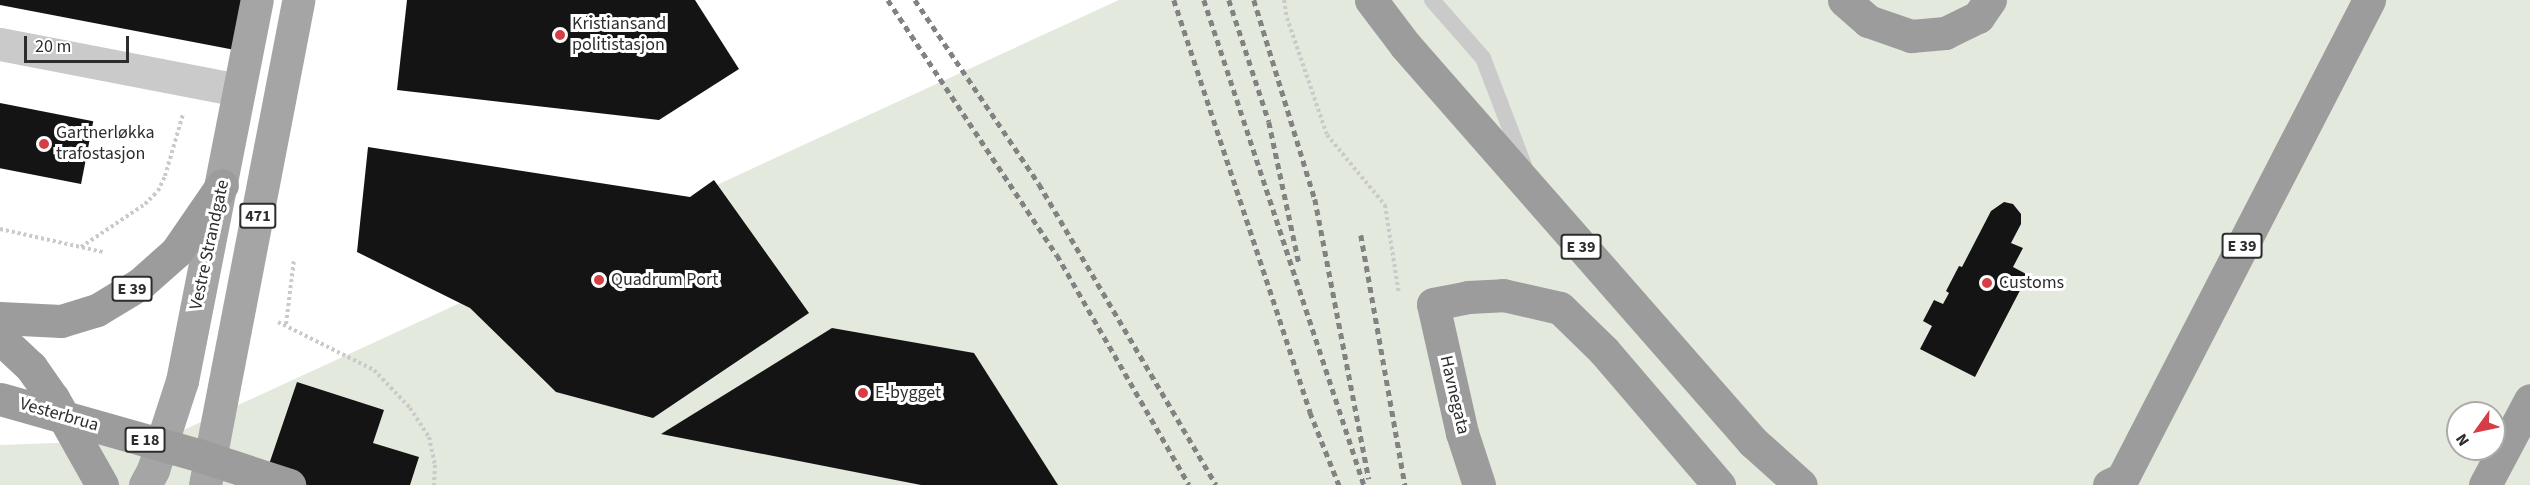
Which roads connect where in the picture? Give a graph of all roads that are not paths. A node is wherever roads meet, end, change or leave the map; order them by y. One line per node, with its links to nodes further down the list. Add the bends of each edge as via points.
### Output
1 (257, 0): 9 (main road, Vestre Strandgate / 471)
2 (298, 0): 19 (main road, 471)
3 (1371, 0): 11 (highway, E 39, via 1405,45)
4 (1432, 0): 11 (lane, via 1483,58)
5 (1844, 0): 6 (highway, via 1868,21 1911,36 1945,33 1978,17)
6 (1990, 0)
7 (2369, 0): 23 (highway, E 39, via 2122,479)
8 (0, 44): 9 (street)
9 (239, 90): 10 (main road, Vestre Strandgate / 471)
10 (222, 185): 12 (highway, E 39, via 176,252 140,284 97,310 61,321); 18 (main road, Vestre Strandgate / 471, via 182,381)
11 (1535, 194): 22 (highway, E 39, via 1753,442)
12 (0, 318)
13 (0, 338): 17 (highway, via 31,367 53,398)
14 (0, 399): 20 (highway, Vesterbrua / E 18, bridge)
15 (2530, 400): 24 (highway)
16 (1710, 475): 21 (highway, Havnegata, via 1604,351 1560,308 1503,295 1417,305)
17 (102, 485)
18 (145, 485)
19 (205, 485)
20 (289, 485)
21 (1479, 485)
22 (1801, 485)
23 (2109, 485)
24 (2485, 485)

